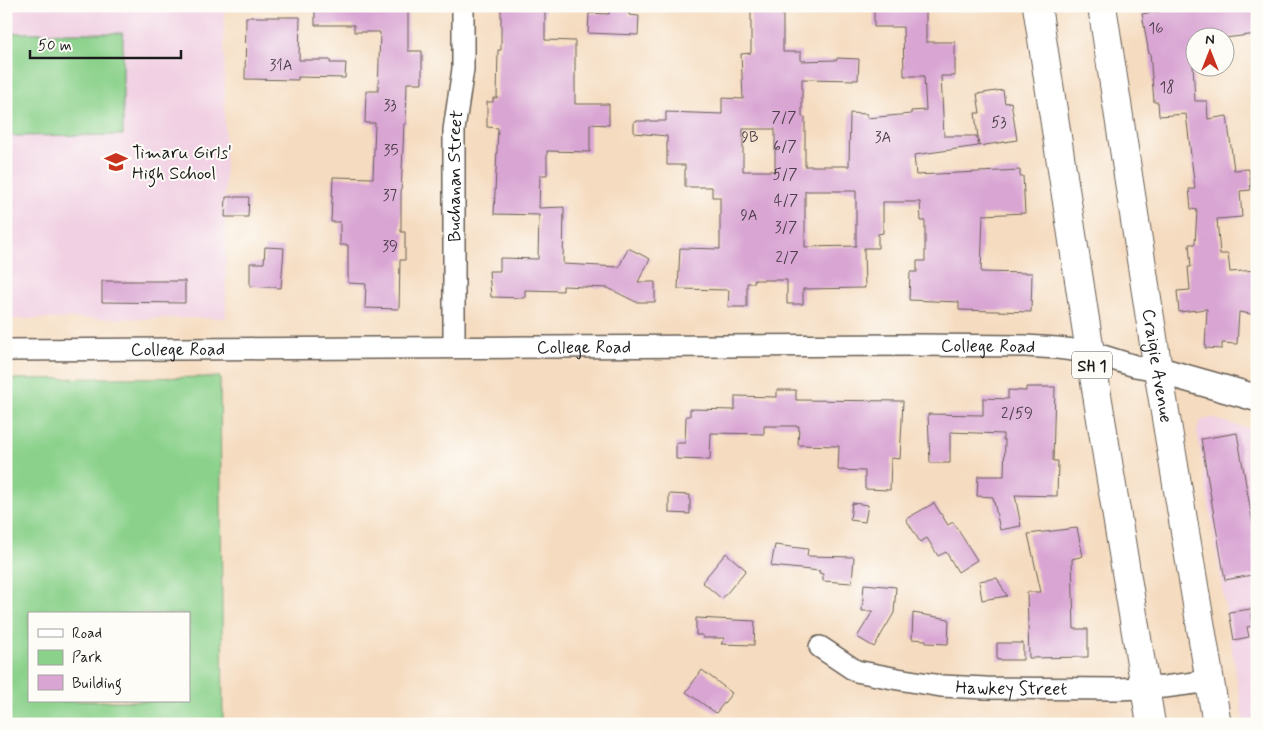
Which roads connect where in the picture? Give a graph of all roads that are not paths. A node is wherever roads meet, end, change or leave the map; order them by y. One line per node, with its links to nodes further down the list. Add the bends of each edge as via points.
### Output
1 (462, 6): 4 (street, Buchanan Street, via 463,70 454,130)
2 (1036, 6): 6 (highway, SH 1)
3 (1102, 6): 7 (highway, Craigie Avenue)
4 (454, 347): 5 (street, College Road); 6 (street, College Road, via 933,345 1025,346)
5 (6, 350)
6 (1090, 352): 7 (street, College Road); 11 (highway, SH 1)
7 (1158, 370): 8 (street); 10 (highway, Craigie Avenue)
8 (1257, 398)
9 (820, 647): 11 (street, Hawkey Street, via 856,671 941,686)
10 (1211, 683): 11 (street, Hawkey Street); 13 (highway, Craigie Avenue)
11 (1145, 687): 12 (highway, SH 1)
12 (1151, 724)
13 (1217, 724)

